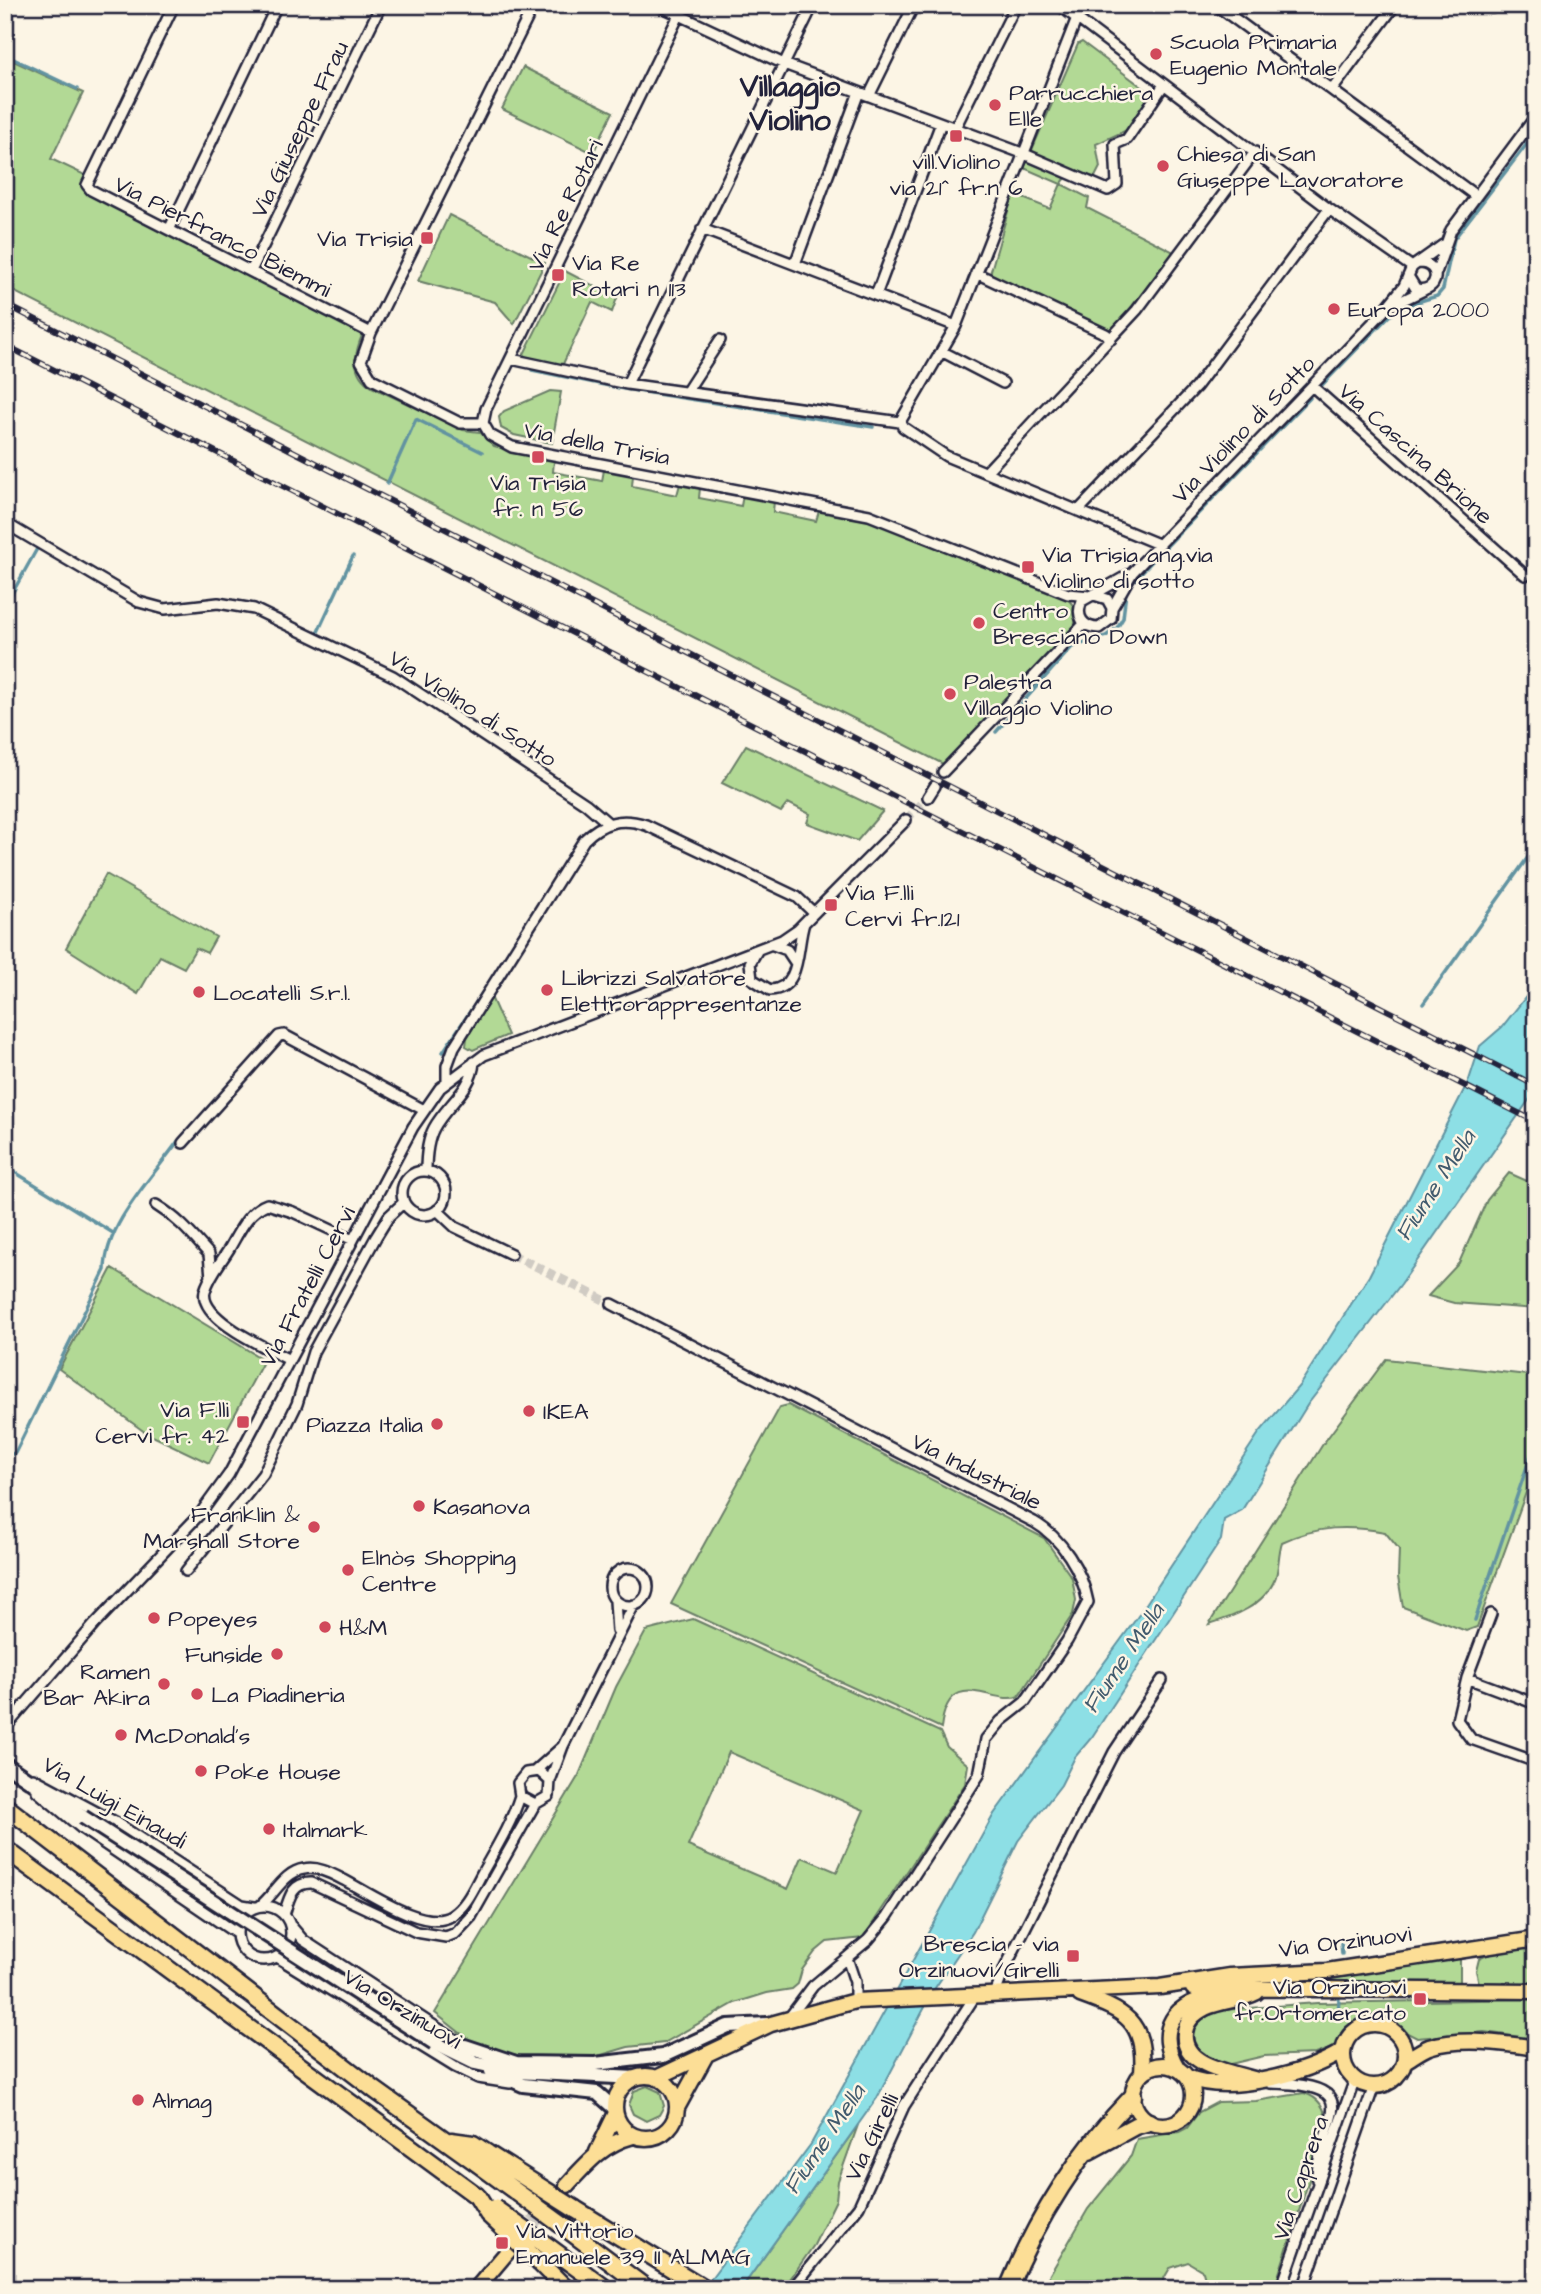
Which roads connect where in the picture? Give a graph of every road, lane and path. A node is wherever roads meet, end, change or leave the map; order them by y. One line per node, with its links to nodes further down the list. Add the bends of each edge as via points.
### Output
1 (174, 5): 27 (street, Via Pierfranco Biemmi, via 87,186)
2 (277, 5): 27 (street)
3 (381, 5): 32 (street, Via Giuseppe Frau)
4 (534, 5): 39 (street)
5 (658, 5): 13 (street)
6 (813, 5): 15 (street)
7 (914, 5): 19 (street)
8 (1016, 5): 22 (street)
9 (1059, 5): 14 (street)
10 (1082, 5): 14 (street)
11 (1395, 5): 17 (street)
12 (1220, 6): 17 (street)
13 (681, 10): 15 (street); 43 (street, Via Re Rotari)
14 (1076, 19): 16 (street); 24 (street)
15 (784, 64): 18 (street); 28 (street)
16 (1163, 86): 23 (street); 24 (street, via 1127,139 1115,144 1116,184 1108,190)
17 (1332, 90): 25 (street)
18 (859, 92): 19 (street); 30 (street)
19 (869, 96): 21 (street)
20 (1536, 116): 25 (street, Via Violino di Sotto)
21 (941, 123): 22 (street); 36 (street)
22 (955, 128): 24 (street)
23 (1255, 152): 26 (street); 40 (street)
24 (1022, 153): 33 (street)
25 (1476, 196): 29 (street, Via Violino di Sotto)
26 (1329, 209): 31 (street); 51 (street, via 1196,387)
27 (170, 228): 32 (street, Via Pierfranco Biemmi)
28 (702, 229): 30 (street); 45 (street)
29 (1443, 246): 31 (street, Via Violino di Sotto); 34 (street, Via Violino di Sotto)
30 (795, 264): 36 (street)
31 (1413, 268): 34 (street, via 1431,265); 35 (street, via 1413,286); 37 (street, Via Violino di Sotto)
32 (251, 271): 39 (street, Via Pierfranco Biemmi)
33 (976, 272): 38 (street); 40 (street)
34 (1436, 273): 35 (street, Via Violino di Sotto, via 1433,286)
35 (1425, 290): 37 (street, Via Violino di Sotto)
36 (876, 295): 38 (street)
37 (1383, 312): 46 (street, Via Violino di Sotto)
38 (956, 326): 42 (street)
39 (371, 333): 49 (street, via 361,361 372,379 460,424)
40 (1111, 339): 50 (street)
41 (720, 340): 47 (street)
42 (943, 352): 44 (street); 48 (street)
43 (511, 359): 45 (street); 49 (street, Via Re Rotari)
44 (1003, 383)
45 (627, 384): 47 (street)
46 (1312, 386): 53 (street, Via Violino di Sotto); 55 (street, Via Cascina Brione)
47 (687, 391): 48 (street)
48 (900, 422): 50 (street, via 946,456)
49 (483, 423): 56 (street, Via della Trisia, via 496,440 512,447 888,520)
50 (986, 472): 51 (street)
51 (1078, 511): 53 (street)
52 (5, 523): 65 (street, Via Violino di Sotto, via 139,602 173,609 237,604 275,617 371,664 586,804)
53 (1158, 544): 54 (street, Via Violino di Sotto)
54 (1132, 573): 57 (street, Via Violino di Sotto); 59 (street, Via Violino di Sotto)
55 (1525, 575)
56 (1068, 594): 57 (street, Via della Trisia); 58 (street, Via della Trisia)
57 (1092, 596): 58 (street, Via Violino di Sotto); 59 (street, via 1103,597)
58 (1079, 607): 60 (street)
59 (1112, 608): 60 (street, Via Violino di Sotto, via 1111,619 1104,626 1094,629)
60 (1084, 624): 61 (street, Via Violino di Sotto)
61 (943, 772)
62 (935, 786): 63 (street)
63 (928, 797)
64 (906, 820): 66 (street)
65 (608, 823): 66 (street, via 646,825 797,897); 74 (street, via 584,840 454,1047)
66 (814, 913): 67 (street, Via Fratelli Cervi)
67 (805, 922): 68 (street, Via Fratelli Cervi); 70 (street)
68 (773, 945): 69 (street, Via Fratelli Cervi); 70 (street, via 787,950)
69 (759, 949): 71 (street, Via Fratelli Cervi); 72 (street)
70 (795, 962): 72 (street, via 790,983 777,990 757,984)
71 (716, 968): 72 (street, Via Fratelli Cervi, via 740,964); 73 (street, Via Fratelli Cervi, via 513,1042)
72 (749, 968)
73 (474, 1062): 74 (street, Via Fratelli Cervi); 77 (street, via 471,1082 434,1129)
74 (447, 1081): 75 (street, Via Fratelli Cervi)
75 (424, 1110): 76 (street, via 282,1035); 81 (street, Via Fratelli Cervi)
76 (183, 1143)
77 (426, 1171): 78 (street, via 407,1180); 80 (street, via 438,1176 445,1186 445,1199)
78 (404, 1202): 80 (street, via 419,1214); 86 (street, via 388,1216 313,1352 297,1404 263,1474)
79 (156, 1205): 83 (street, via 183,1223 209,1254)
80 (437, 1210): 82 (street, via 455,1227)
81 (353, 1240): 83 (street, via 267,1204 248,1217); 85 (street, Via Fratelli Cervi)
82 (511, 1254)
83 (211, 1278): 85 (street, via 204,1293 215,1317)
84 (612, 1304): 112 (street, Via Industriale, via 1034,1522 1047,1530 1085,1584 1088,1602 1067,1641 1025,1702 986,1739 979,1774 887,1917)
85 (289, 1360): 94 (street, Via Fratelli Cervi, via 229,1474 200,1514 95,1624)
86 (186, 1571)
87 (615, 1601): 88 (street); 88 (street, via 611,1580 619,1570 631,1568 642,1574 648,1588 642,1601); 90 (street)
88 (634, 1605): 90 (street)
89 (1491, 1614): 91 (street)
90 (617, 1632): 95 (street)
91 (1467, 1678): 93 (street); 96 (street, via 1457,1709 1461,1729 1471,1739)
92 (1162, 1680): 117 (street, via 1114,1752)
93 (1536, 1704)
94 (5, 1728)
95 (563, 1746): 98 (street); 99 (street)
96 (1536, 1762)
97 (9, 1766): 104 (street, Via Luigi Einaudi, via 82,1803 242,1905); 108 (street, Via Luigi Einaudi, via 81,1828); 129 (street, bridge, via 434,2043)
98 (535, 1770): 99 (street); 100 (street, via 519,1779)
99 (550, 1781): 101 (street, via 548,1796)
100 (520, 1796): 101 (street); 104 (street, via 473,1891 458,1911 441,1920 418,1917 313,1868 294,1871)
101 (535, 1804): 105 (street, via 471,1917 456,1933 424,1935 312,1883 299,1884 293,1890)
102 (5, 1807): 149 (highway, via 375,2090)
103 (5, 1849): 152 (highway)
104 (257, 1907): 105 (street, Via Luigi Einaudi, via 274,1907); 108 (street, via 241,1918)
105 (284, 1914): 106 (street)
106 (291, 1926): 111 (street, via 289,1944); 123 (street, via 303,1940)
107 (1536, 1933): 110 (main road)
108 (237, 1934): 111 (street, Via Luigi Einaudi, via 250,1956)
109 (1536, 1939): 110 (main road, Via Orzinuovi)
110 (1518, 1941): 113 (main road, Via Orzinuovi, via 1327,1971 1230,1976)
111 (276, 1957): 138 (street, Via Orzinuovi, via 455,2067 478,2078)
112 (847, 1958): 119 (street); 120 (street, Via Industriale, via 813,1986)
113 (1160, 1987): 114 (main road, Via Orzinuovi); 116 (main road, Via Orzinuovi)
114 (1262, 1990): 115 (main road, Via Orzinuovi); 133 (main road, via 1199,1998 1180,2010 1166,2043); 137 (main road, via 1199,2011 1185,2034 1188,2049 1199,2061)
115 (1536, 1991)
116 (1075, 1993): 117 (main road, Via Orzinuovi); 132 (main road, via 1119,2009 1131,2020 1143,2044)
117 (995, 1994): 118 (main road, Via Orzinuovi)
118 (975, 1996): 119 (main road, Via Orzinuovi); 160 (street, Via Girelli, via 904,2106 859,2206)
119 (855, 2001): 120 (main road, Via Orzinuovi)
120 (789, 2018): 121 (main road, Via Orzinuovi)
121 (771, 2024): 123 (street, via 728,2026 663,2056 595,2064 516,2063); 127 (main road, Via Orzinuovi)
122 (1402, 2040): 124 (main road); 126 (main road, via 1390,2028 1373,2024 1350,2035); 128 (main road)
123 (465, 2046): 131 (street)
124 (1428, 2048): 125 (main road, via 1475,2043); 128 (main road)
125 (1536, 2048)
126 (1343, 2051): 130 (main road); 134 (main road)
127 (707, 2054): 136 (main road, Via Orzinuovi); 143 (main road)
128 (1405, 2061): 140 (main road, via 1396,2077)
129 (475, 2063): 131 (street); 138 (street, Via Orzinuovi)
130 (1320, 2065): 134 (main road); 137 (main road)
131 (499, 2069): 135 (street)
132 (1142, 2073): 133 (main road, via 1160,2065); 141 (main road)
133 (1183, 2073): 139 (main road); 142 (main road, via 1192,2085)
134 (1351, 2075): 140 (main road); 151 (street, Via Caprera)
135 (636, 2078): 136 (main road); 144 (main road, via 622,2087)
136 (656, 2078): 143 (main road, via 670,2088)
137 (1250, 2081): 139 (main road); 151 (street, via 1311,2085 1328,2095 1334,2117 1317,2164)
138 (511, 2083): 144 (street, Via Orzinuovi, via 587,2090 605,2097)
139 (1216, 2086): 142 (main road)
140 (1374, 2086): 164 (street, Via Caprera)
141 (1133, 2096): 145 (main road, via 1137,2111); 148 (highway, via 1105,2124)
142 (1192, 2104): 145 (main road, via 1175,2123)
143 (677, 2109): 146 (main road, via 674,2120 657,2136)
144 (615, 2111): 146 (main road); 147 (main road)
145 (1149, 2122): 148 (highway)
146 (633, 2136): 147 (main road, via 615,2140)
147 (597, 2152): 150 (main road)
148 (1087, 2152): 154 (highway, via 1054,2198)
149 (482, 2159): 158 (highway, bridge); 159 (highway, bridge, via 575,2209)
150 (567, 2185)
151 (1317, 2188): 163 (street, Via Caprera)
152 (477, 2196): 156 (highway, bridge, via 488,2214); 157 (highway, bridge)
153 (509, 2250): 155 (main road)
154 (1017, 2265): 161 (highway); 162 (highway)
155 (476, 2289)
156 (566, 2289)
157 (606, 2289)
158 (647, 2289)
159 (705, 2289)
160 (792, 2289)
161 (1000, 2289)
162 (1007, 2289)
163 (1281, 2289)
164 (1303, 2289)

